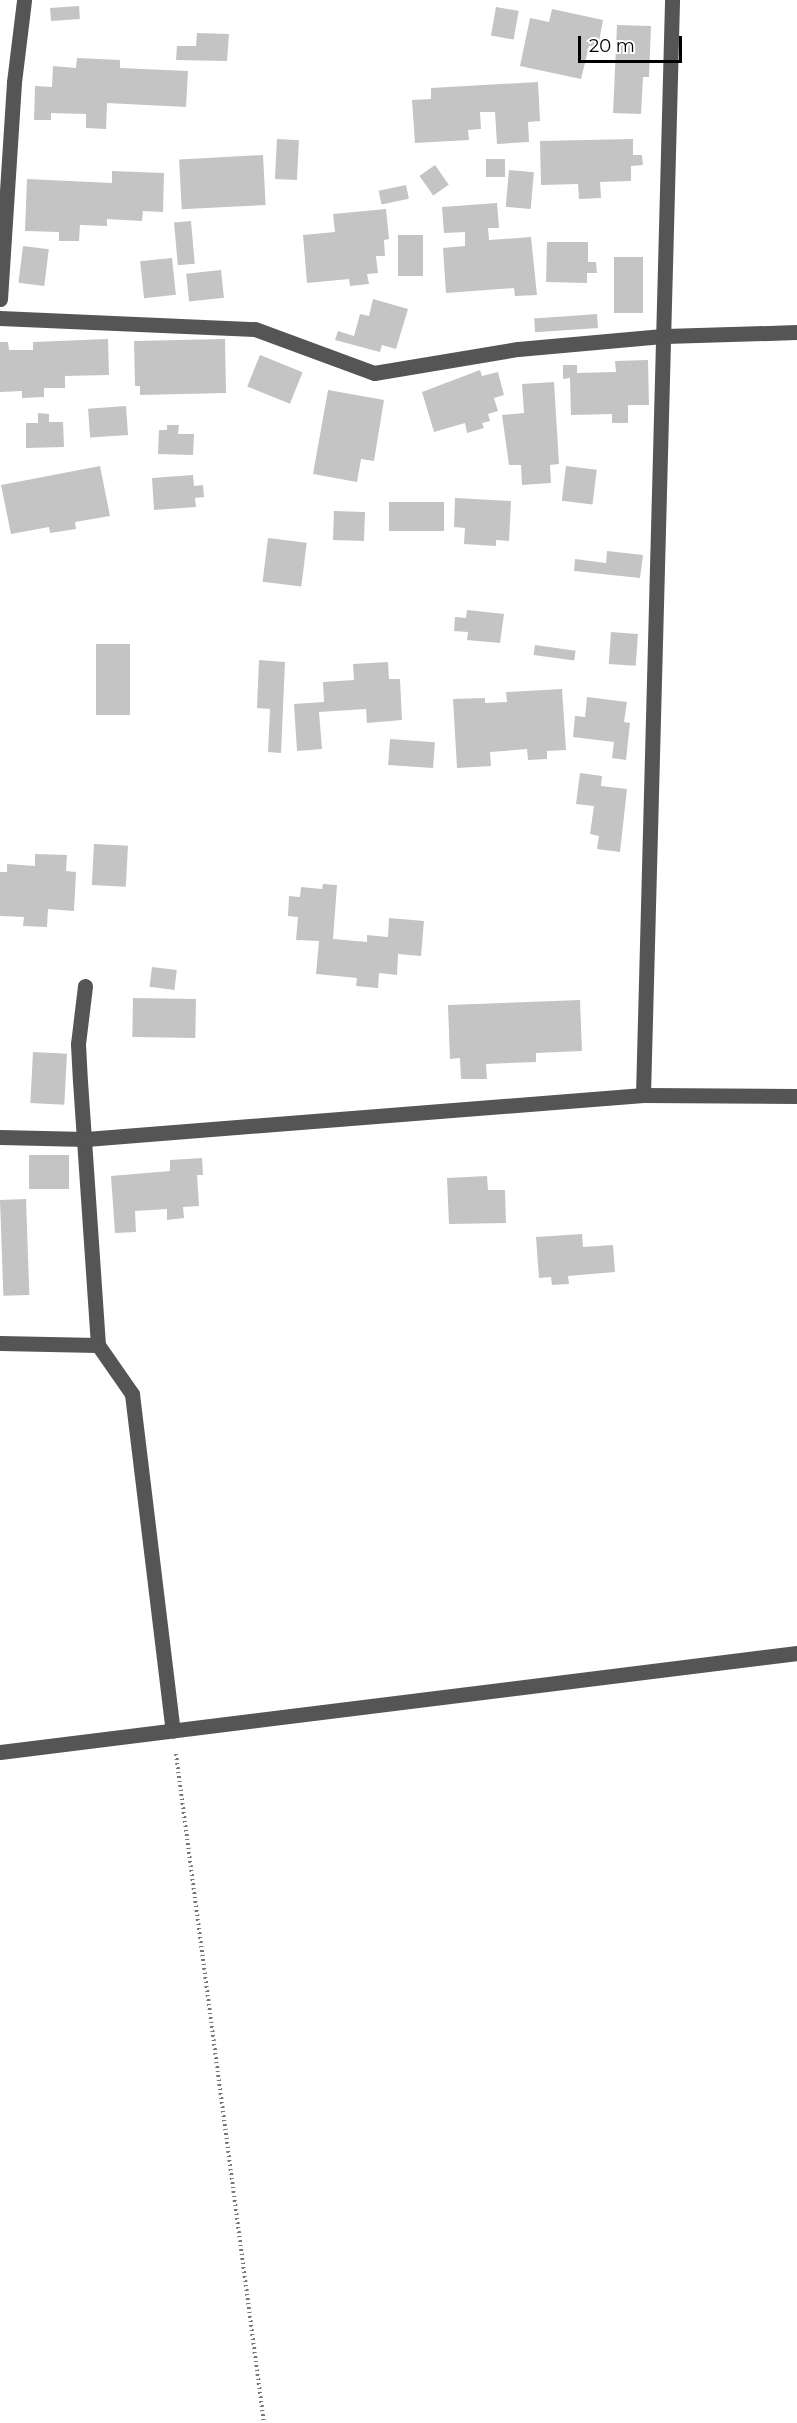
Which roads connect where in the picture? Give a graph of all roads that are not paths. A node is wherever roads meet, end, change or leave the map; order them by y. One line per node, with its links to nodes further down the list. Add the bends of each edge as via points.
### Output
1 (24, 0): 3 (street, via 14,82)
2 (672, 0): 6 (street)
3 (0, 299)
4 (0, 318): 6 (street, via 255,329 374,373 518,349)
5 (797, 332): 6 (street)
6 (665, 336): 8 (street)
7 (85, 986): 11 (street, via 78,1044)
8 (644, 1095): 9 (street); 11 (street)
9 (797, 1096)
10 (0, 1137): 11 (street)
11 (86, 1139): 13 (street)
12 (0, 1343): 13 (street)
13 (98, 1345): 15 (street, via 132,1394)
14 (797, 1653): 15 (street)
15 (173, 1731): 16 (street)
16 (0, 1752)

